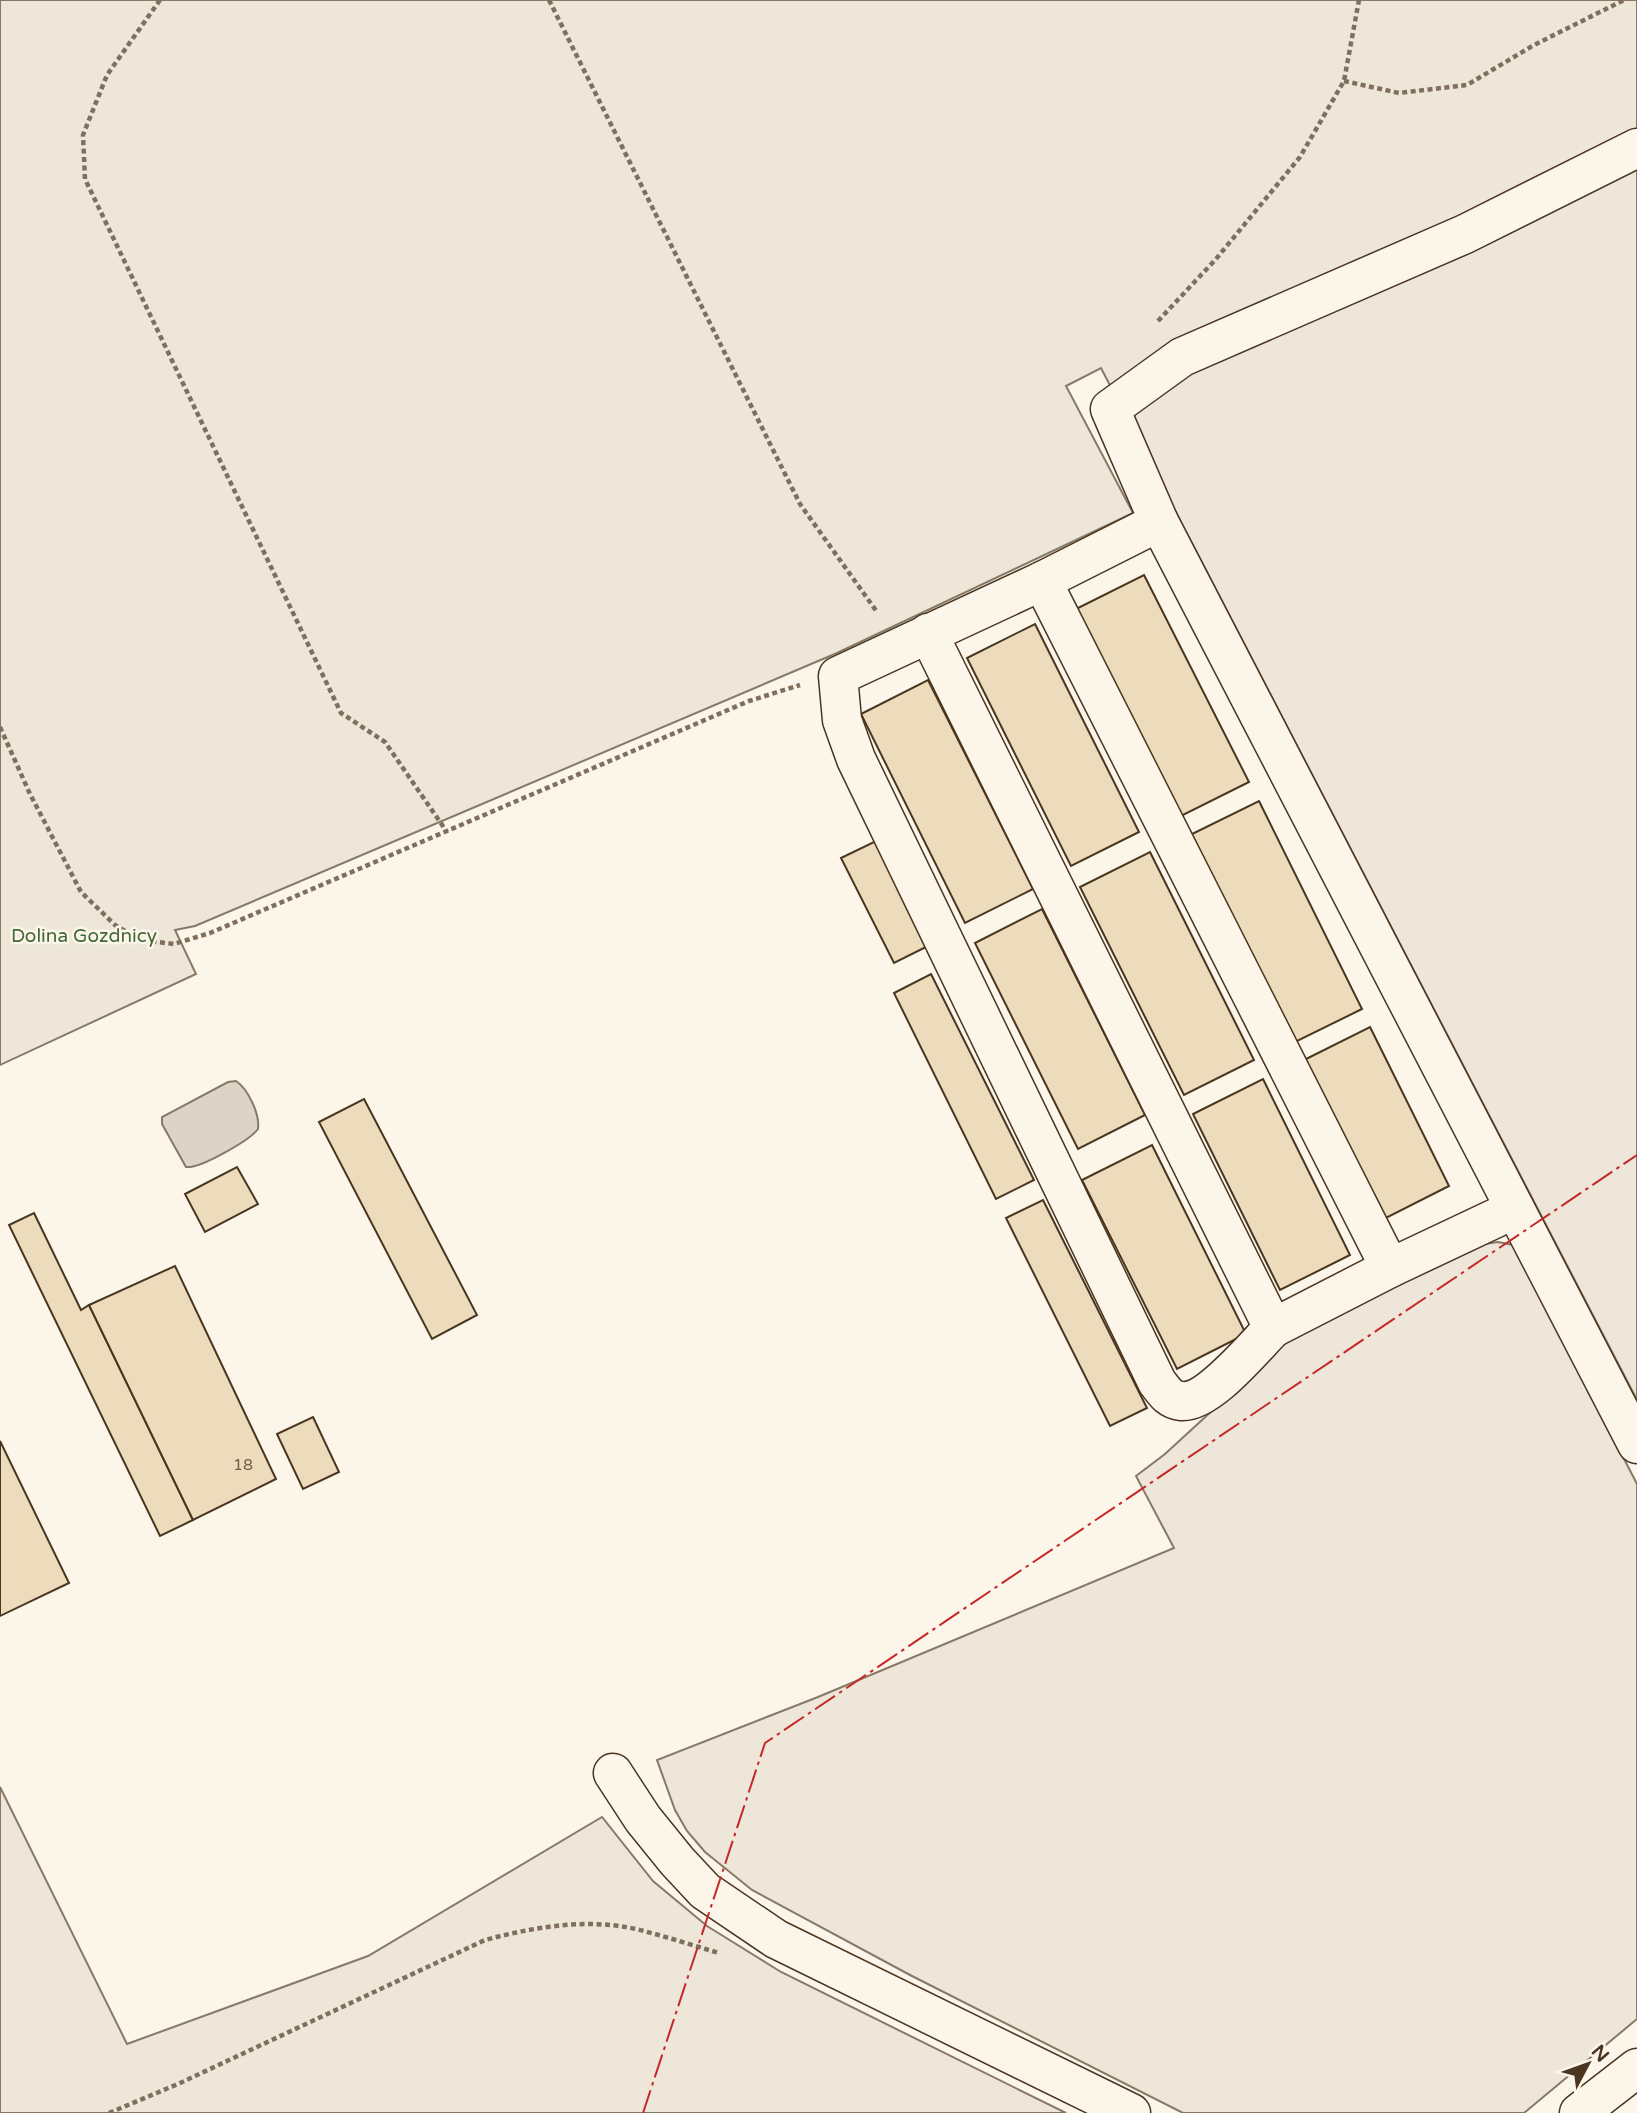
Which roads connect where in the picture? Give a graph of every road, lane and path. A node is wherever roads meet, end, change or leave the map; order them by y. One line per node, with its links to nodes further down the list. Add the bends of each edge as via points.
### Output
1 (160, 0): 13 (path, via 107,75 83,135 85,179 341,713 385,742)
2 (549, 0): 10 (path, via 800,503)
3 (1359, 0): 5 (path)
4 (1624, 0): 5 (path, via 1468,85 1399,93)
5 (1343, 81): 7 (path, via 1300,157)
6 (1637, 148): 8 (street, via 1465,234 1182,356 1110,408)
7 (1152, 328)
8 (1159, 522): 9 (street); 14 (street)
9 (1042, 581): 10 (street); 15 (street)
10 (914, 640): 11 (street); 16 (street)
11 (838, 676): 13 (path, via 749,701); 16 (street, via 842,720 856,759 1157,1382 1167,1396 1181,1401 1205,1394)
12 (0, 727): 13 (path, via 81,892 115,925 140,940 174,944 210,933)
13 (447, 832)
14 (1515, 1209): 15 (street); 17 (street)
15 (1390, 1268): 16 (street)
16 (1273, 1328)
17 (1637, 1444)
18 (613, 1773): 19 (street, via 643,1819 705,1891)
19 (776, 1939): 21 (path, via 732,1957 634,1929 591,1924 529,1928 485,1940); 22 (street)
20 (1637, 2068): 23 (street)
21 (109, 2113)
22 (1131, 2113)
23 (1579, 2113)

